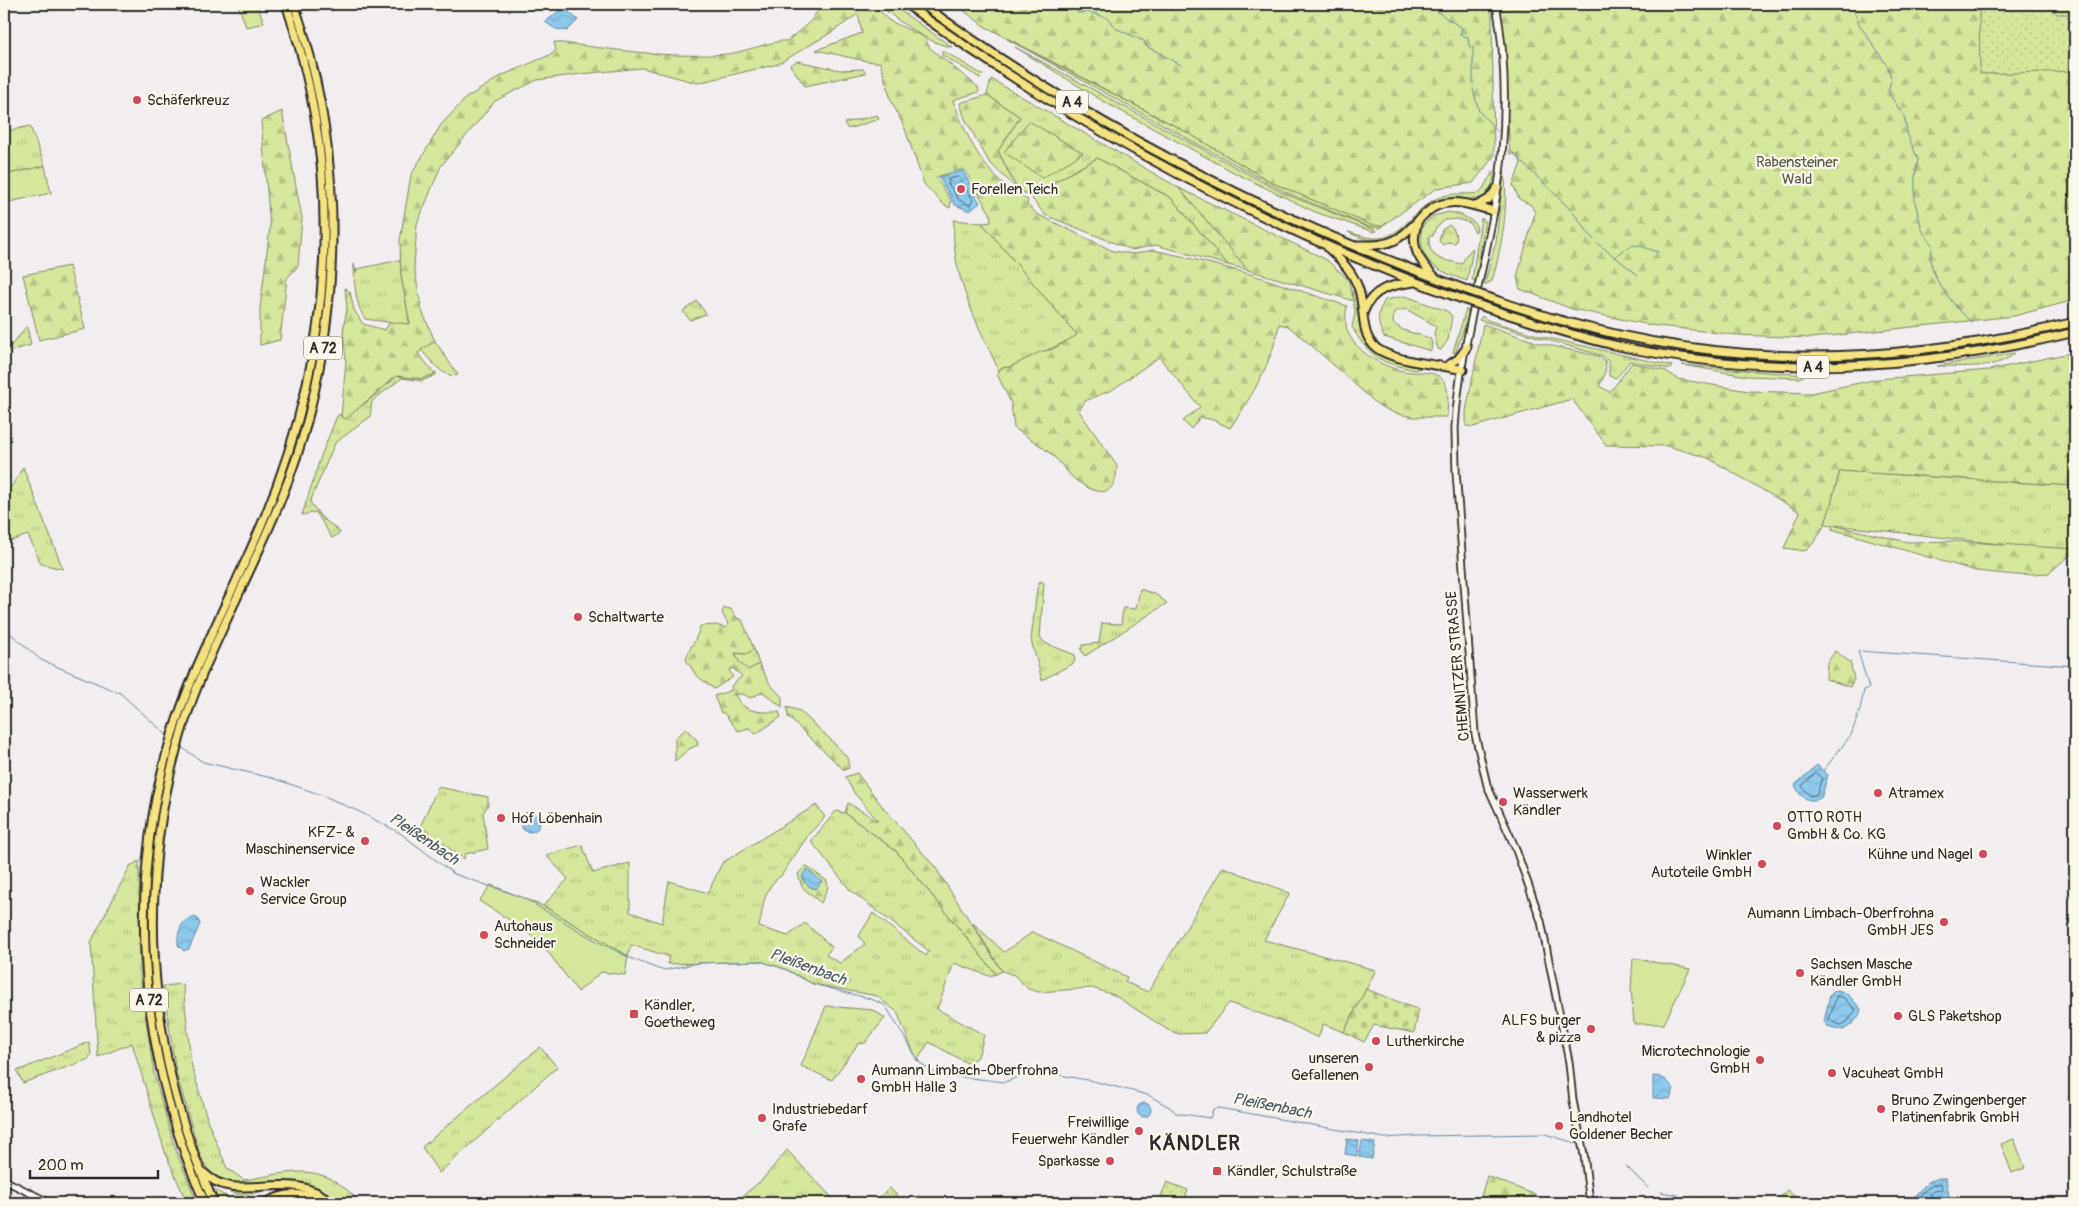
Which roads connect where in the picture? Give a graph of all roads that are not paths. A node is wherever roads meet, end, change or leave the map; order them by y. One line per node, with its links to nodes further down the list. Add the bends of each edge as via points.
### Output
1 (286, 4): 20 (highway, A 72, via 311,95 322,174 324,258 316,344 303,407 281,476)
2 (294, 4): 20 (highway, A 72, via 319,94 331,182 332,255 322,354 310,411 289,477)
3 (906, 4): 10 (highway, A 4, via 993,64 1111,137 1198,184)
4 (922, 4): 11 (highway, A 4, via 1012,65 1119,130 1230,189)
5 (1496, 4): 6 (main road, CHEMNITZER STRASSE, via 1503,108)
6 (1497, 188): 7 (highway, via 1490,198); 8 (main road, CHEMNITZER STRASSE)
7 (1476, 206): 8 (highway); 9 (highway, via 1444,203)
8 (1493, 211): 17 (main road, CHEMNITZER STRASSE)
9 (1420, 219): 11 (highway, via 1407,233 1391,242 1376,246); 12 (highway, via 1414,234 1416,252 1422,264)
10 (1322, 243): 13 (highway, A 4); 14 (highway, via 1352,275 1360,294)
11 (1352, 245): 12 (highway, A 4)
12 (1438, 280): 15 (highway, A 4, bridge, via 1573,324 1621,336 1689,348 1785,357 1850,357 1932,350 1987,342)
13 (1415, 282): 14 (highway, via 1381,290 1369,301); 16 (highway, A 4, bridge, via 1552,329 1619,346 1688,358 1779,366 1848,366 1936,360)
14 (1363, 314): 18 (highway, via 1367,335 1382,352)
15 (2075, 322)
16 (2075, 332)
17 (1467, 347): 18 (highway, via 1458,359); 19 (main road, CHEMNITZER STRASSE)
18 (1447, 366): 19 (highway)
19 (1463, 370): 31 (main road, CHEMNITZER STRASSE, via 1455,447 1475,734 1487,785 1515,847 1541,921 1568,1058)
20 (199, 673): 21 (highway, A 72, via 166,790 157,839 153,940 158,1006 172,1084); 26 (highway, A 72, via 174,726 153,814 146,872 146,960 157,1055 182,1146)
21 (195, 1158): 23 (highway, via 210,1181); 27 (highway, A 72)
22 (4, 1180): 25 (main road)
23 (226, 1194)
24 (263, 1195): 30 (highway, via 292,1189 305,1190)
25 (50, 1203)
26 (205, 1203)
27 (214, 1203)
28 (265, 1203): 29 (highway, via 290,1194 303,1194)
29 (324, 1203)
30 (332, 1203)
31 (1590, 1203)

